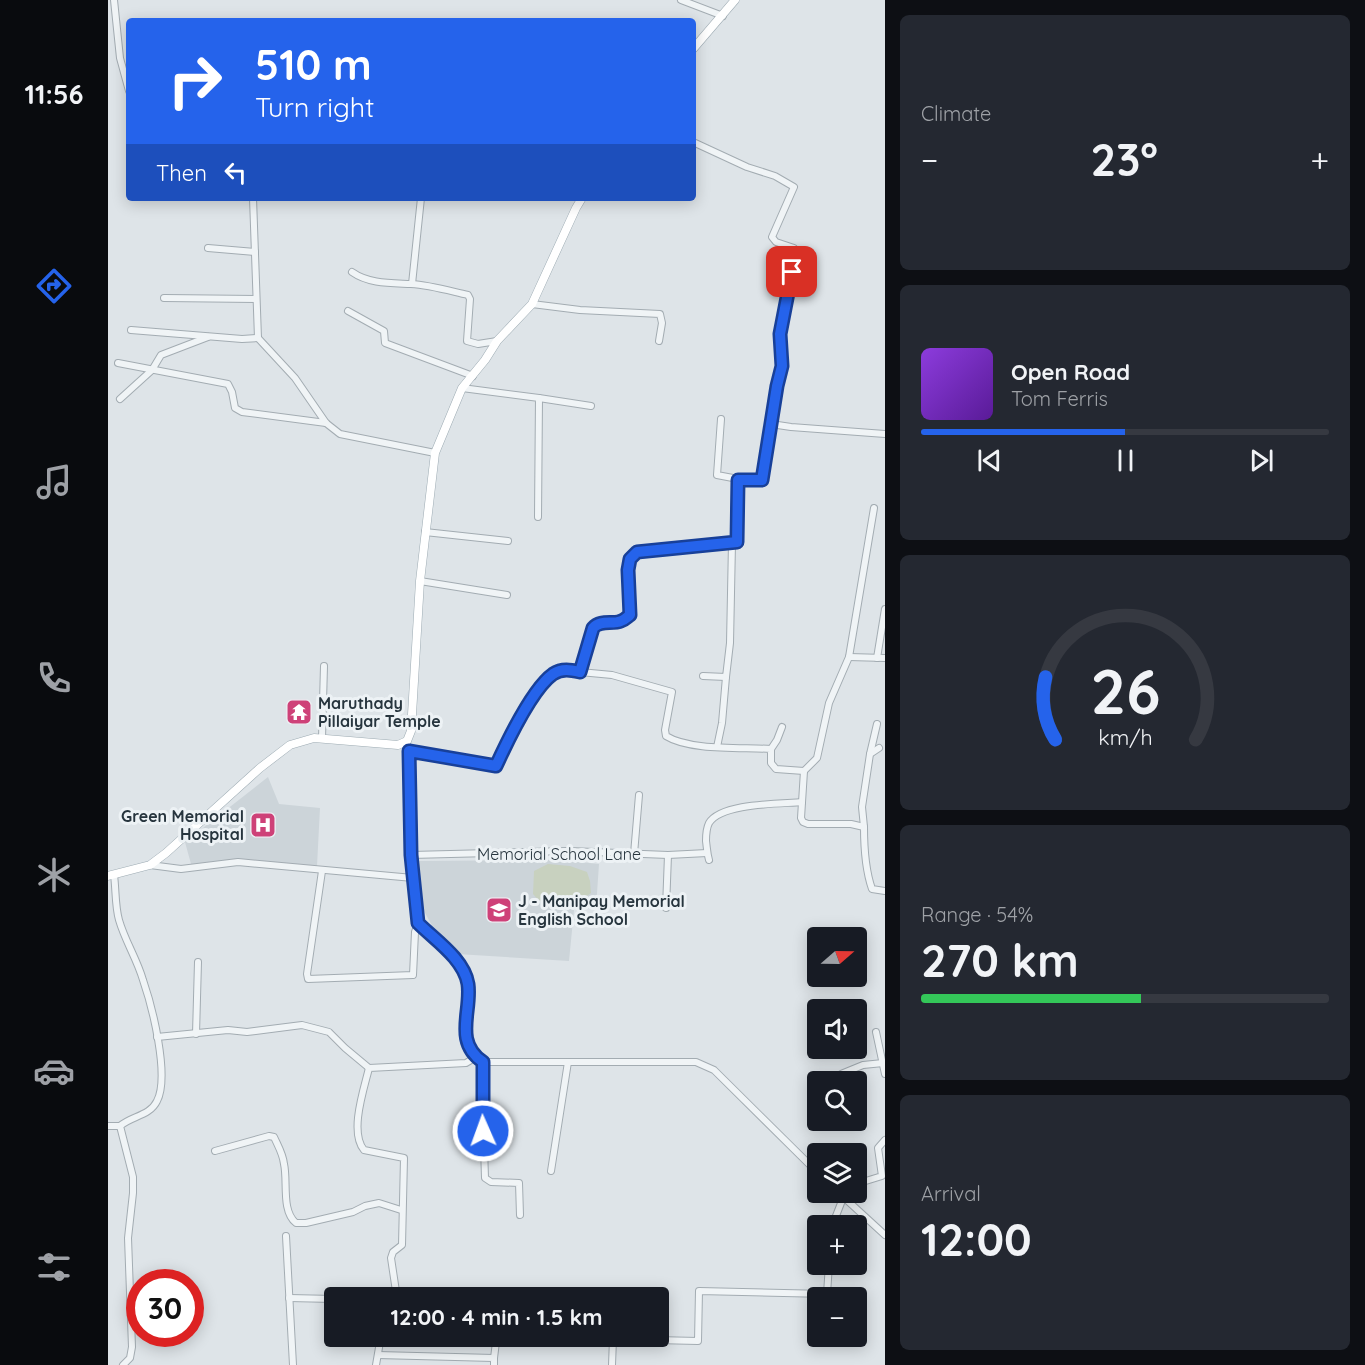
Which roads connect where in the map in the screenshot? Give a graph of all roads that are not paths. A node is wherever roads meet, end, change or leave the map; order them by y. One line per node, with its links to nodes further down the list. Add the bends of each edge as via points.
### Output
1 (114, 0): 6 (street)
2 (681, 0): 4 (street)
3 (735, 0): 4 (main road)
4 (723, 16): 5 (main road)
5 (696, 47)
6 (126, 80)
7 (696, 143): 33 (street, via 794,187 772,237 795,252 780,334 782,366)
8 (253, 201): 12 (street)
9 (421, 201): 14 (street)
10 (580, 201): 17 (main road)
11 (208, 248): 12 (street)
12 (255, 252): 16 (street)
13 (352, 272): 14 (street, via 360,278)
14 (412, 284): 22 (street, via 468,295 467,341)
15 (164, 298): 16 (street)
16 (256, 299): 21 (street)
17 (532, 304): 22 (main road); 23 (street, via 660,314)
18 (348, 311): 26 (street, via 384,331 385,343)
19 (131, 330): 20 (street)
20 (211, 336): 21 (street); 25 (street, via 160,355)
21 (258, 338): 32 (street, via 295,378)
22 (497, 341): 26 (main road)
23 (659, 341)
24 (118, 363): 25 (street)
25 (152, 370): 29 (street); 32 (street, via 228,384 235,408 242,412)
26 (473, 376): 27 (main road)
27 (462, 388): 28 (street); 35 (main road)
28 (539, 398): 30 (street); 38 (street)
29 (120, 399)
30 (591, 406)
31 (721, 419): 36 (street, via 717,475)
32 (326, 423): 35 (street, via 340,435)
33 (771, 424): 34 (street); 36 (street, via 762,480)
34 (885, 434)
35 (435, 453): 39 (main road)
36 (738, 480): 41 (street, via 737,542)
37 (874, 507): 45 (street)
38 (538, 517)
39 (425, 532): 40 (street); 42 (main road)
40 (508, 540)
41 (732, 543): 49 (street, via 637,552 630,559 628,570 630,615 620,622 596,624); 51 (street)
42 (420, 581): 43 (street); 55 (main road, via 414,696)
43 (507, 595)
44 (885, 609): 46 (street)
45 (849, 657): 46 (street); 61 (street, via 829,703 817,758)
46 (877, 658): 47 (street)
47 (885, 658)
48 (324, 666): 54 (street)
49 (580, 672): 56 (street, via 612,675 672,692 666,736); 59 (street, via 567,669 544,683 496,766)
50 (703, 676): 51 (street)
51 (726, 677): 56 (street)
52 (877, 724): 60 (street)
53 (782, 727): 58 (street)
54 (322, 738): 55 (main road, via 398,745); 68 (main road, via 290,745)
55 (407, 741): 59 (street)
56 (717, 747): 58 (street)
57 (879, 748): 60 (street)
58 (771, 749): 61 (street, via 774,768)
59 (409, 751): 66 (street)
60 (870, 754): 64 (street, via 862,807)
61 (804, 771): 63 (street)
62 (639, 795): 65 (street)
63 (802, 802): 64 (street, via 803,822); 67 (street, Memorial School Lane, via 717,814 706,829 708,856)
64 (864, 827): 72 (street, via 868,878 872,889)
65 (634, 854): 66 (street, Memorial School Lane, via 569,851); 67 (street, Memorial School Lane)
66 (411, 855): 71 (street)
67 (668, 855): 73 (street)
68 (150, 865): 69 (street, via 182,869 238,862); 70 (main road)
69 (322, 871): 71 (street); 74 (street, via 308,979 413,975)
70 (111, 875): 78 (street, via 120,923 143,979)
71 (413, 878): 74 (street)
72 (885, 891)
73 (666, 908)
74 (418, 923): 79 (street, via 459,963 464,973 468,984 469,1047)
75 (198, 962): 77 (street)
76 (876, 1032): 82 (street)
77 (196, 1034): 78 (street); 83 (street, via 303,1025 329,1032)
78 (158, 1037): 87 (street, via 162,1071 157,1101 146,1113)
79 (476, 1057): 80 (street); 83 (street, via 466,1063)
80 (483, 1062): 81 (street); 95 (street, via 485,1178 491,1182 519,1183)
81 (568, 1062): 90 (street, via 696,1062 714,1070); 91 (street)
82 (883, 1064): 84 (street); 85 (street)
83 (369, 1068): 94 (street, via 357,1119 360,1145 364,1150 404,1158)
84 (848, 1071)
85 (885, 1074)
86 (108, 1126): 87 (street)
87 (120, 1126): 106 (street, via 133,1177 128,1249 132,1347)
88 (885, 1140): 92 (street, via 878,1148 882,1176)
89 (215, 1151): 94 (street, via 274,1137 284,1160 287,1207 296,1223 379,1203)
90 (807, 1162)
91 (551, 1172)
92 (867, 1181)
93 (849, 1203): 96 (street)
94 (401, 1210): 99 (street, via 402,1245 391,1258)
95 (520, 1215)
96 (885, 1235)
97 (286, 1236): 100 (street)
98 (828, 1275): 109 (street, via 827,1293 699,1291 698,1341 613,1339)
99 (395, 1287)
100 (289, 1298): 101 (street); 107 (street)
101 (324, 1299)
102 (379, 1347): 104 (street)
103 (496, 1347): 105 (street)
104 (378, 1355): 105 (street); 108 (street)
105 (494, 1362)
106 (127, 1364)
107 (293, 1365)
108 (376, 1365)
109 (612, 1365)

